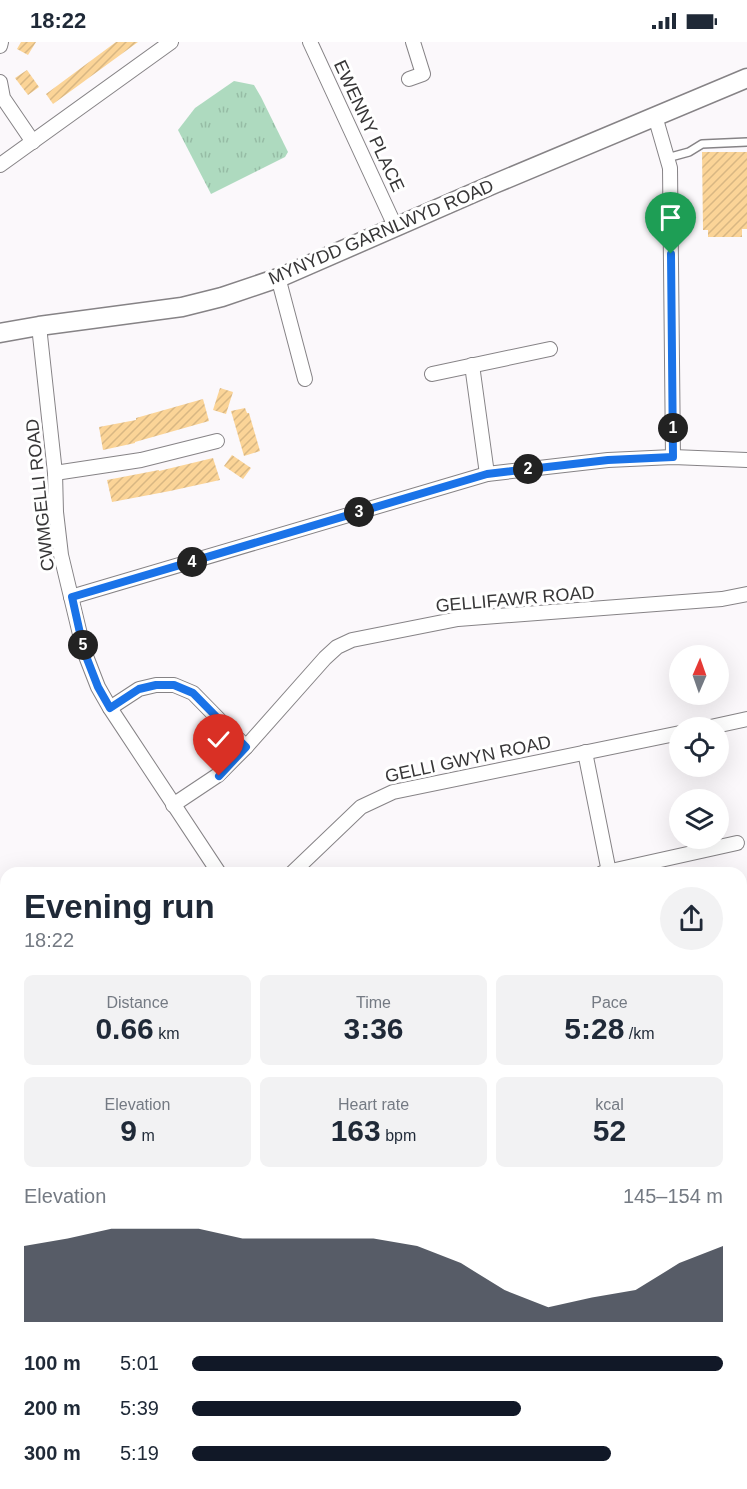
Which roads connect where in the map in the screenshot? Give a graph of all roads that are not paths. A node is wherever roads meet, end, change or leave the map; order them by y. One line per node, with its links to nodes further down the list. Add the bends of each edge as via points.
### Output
1 (171, 42): 8 (street)
2 (310, 42): 12 (street, EWENNY PLACE)
3 (413, 42): 5 (street, via 423,74)
4 (747, 78): 7 (street, MYNYDD GARNLWYD ROAD)
5 (409, 79)
6 (0, 82): 8 (street, via 3,98)
7 (655, 116): 10 (street); 12 (street, MYNYDD GARNLWYD ROAD)
8 (33, 142): 11 (street)
9 (747, 142): 10 (lane, via 702,144)
10 (667, 159): 21 (street)
11 (0, 165)
12 (396, 226): 13 (street, MYNYDD GARNLWYD ROAD)
13 (278, 277): 14 (street, MYNYDD GARNLWYD ROAD, via 182,307); 19 (street)
14 (39, 326): 15 (street, MYNYDD GARNLWYD ROAD); 23 (street, CWMGELLI ROAD)
15 (0, 333)
16 (550, 349): 17 (street)
17 (472, 365): 18 (street); 24 (street)
18 (432, 374)
19 (305, 379)
20 (217, 441): 23 (street, via 141,460)
21 (673, 457): 22 (street); 24 (street)
22 (747, 460)
23 (55, 473): 26 (street, CWMGELLI ROAD, via 61,555)
24 (487, 474): 26 (street)
25 (747, 594): 31 (street, GELLIFAWR ROAD, via 722,600 458,619 352,640 325,658)
26 (72, 597): 27 (street, CWMGELLI ROAD, via 84,651)
27 (110, 708): 31 (street, via 139,689 174,685 193,693); 33 (street, CWMGELLI ROAD)
28 (747, 719): 29 (street)
29 (729, 723)
30 (669, 735): 32 (street, GELLI GWYN ROAD)
31 (246, 747): 33 (street, GELLIFAWR ROAD, via 219,776)
32 (585, 752): 36 (street, GELLI GWYN ROAD, via 377,798 361,807); 37 (street)
33 (173, 805): 35 (street, CWMGELLI ROAD)
34 (737, 843): 38 (street)
35 (215, 867)
36 (298, 867)
37 (604, 867)
38 (628, 867)

